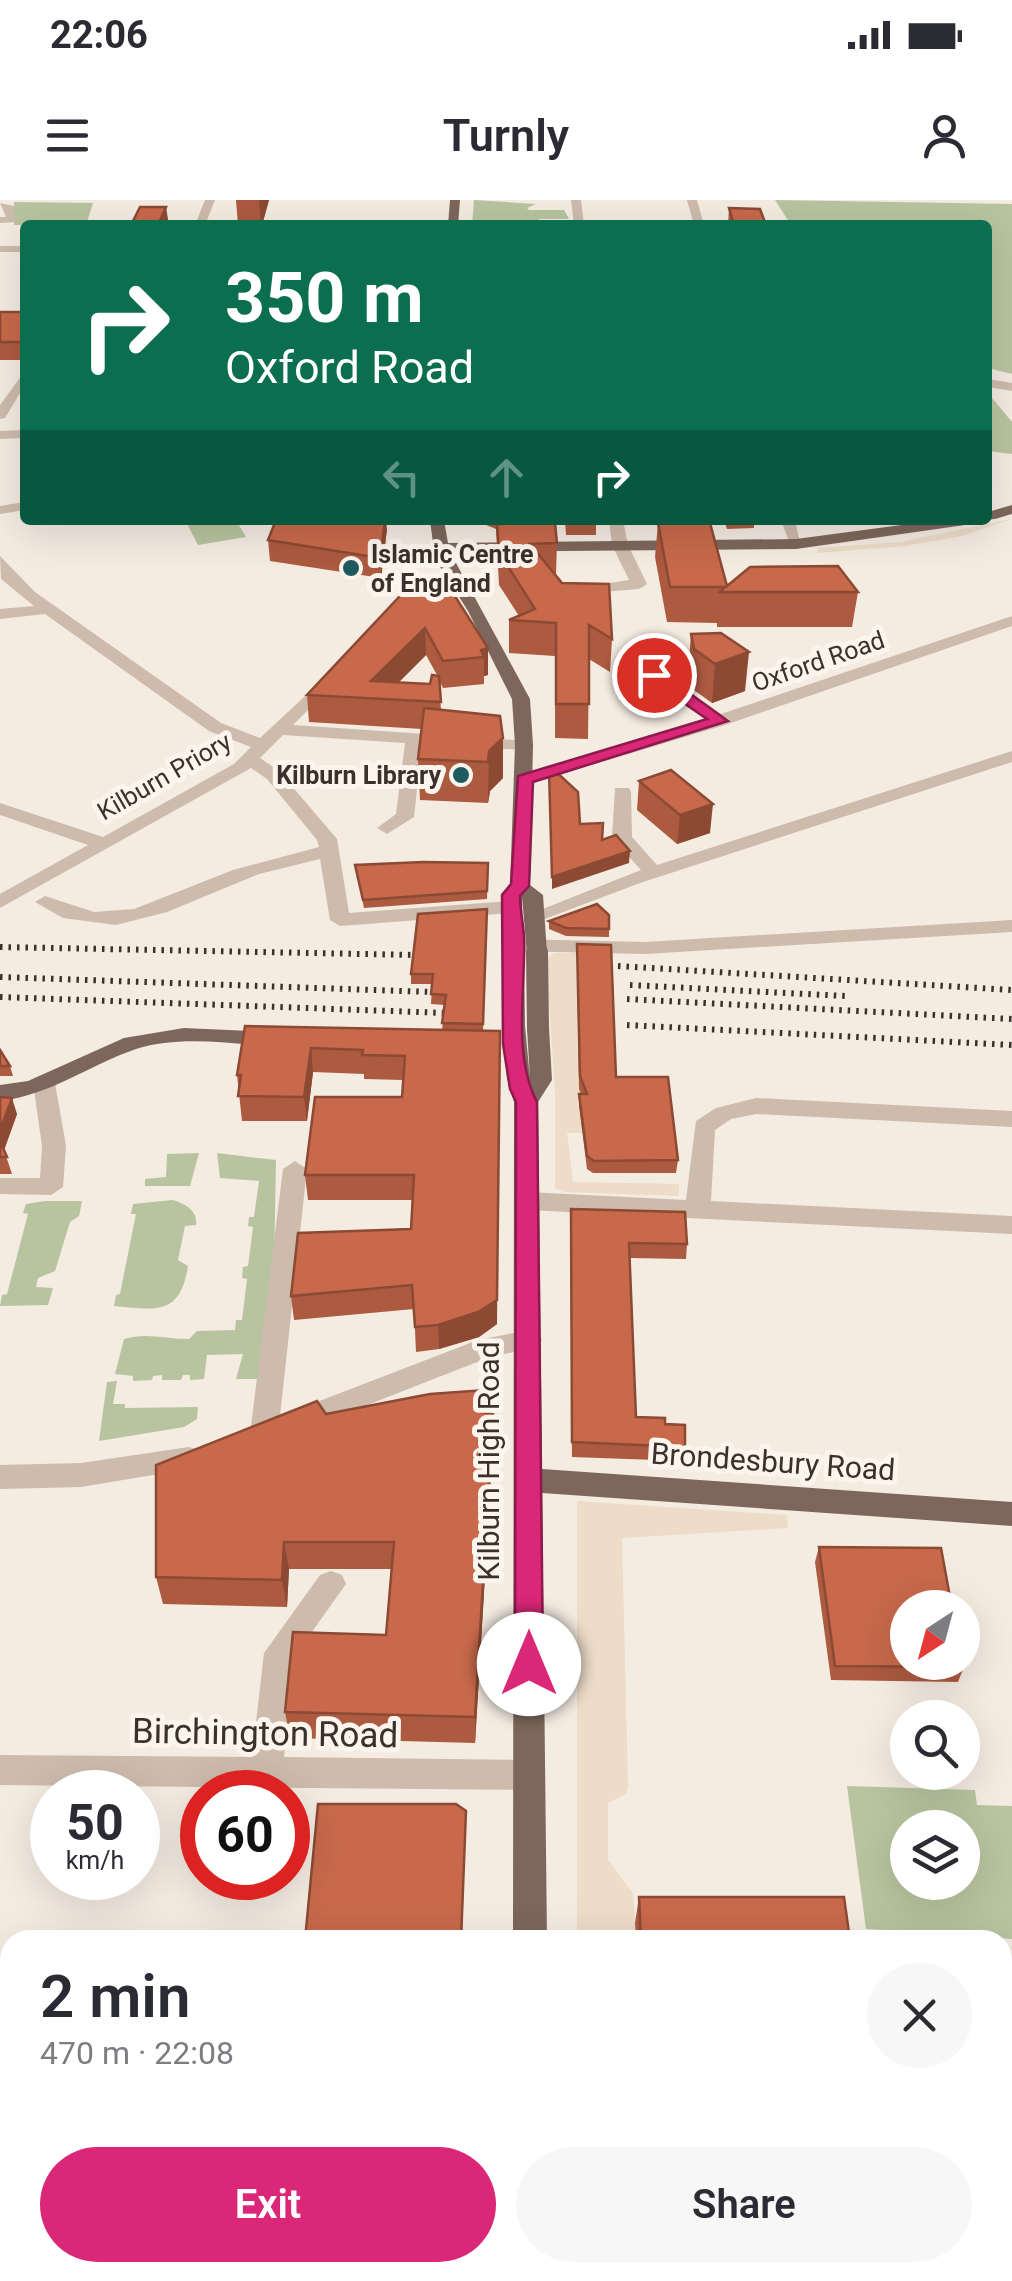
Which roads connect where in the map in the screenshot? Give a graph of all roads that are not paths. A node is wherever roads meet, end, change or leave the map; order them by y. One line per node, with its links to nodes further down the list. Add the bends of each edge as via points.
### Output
1 (1, 204): 2 (street, via 10,208 10,220)
2 (0, 220)
3 (20, 376): 4 (street)
4 (0, 415)
5 (438, 525): 11 (main road, Kilburn High Road)
6 (617, 525): 10 (street)
7 (790, 525): 9 (street)
8 (935, 525): 9 (main road)
9 (796, 544): 10 (main road)
10 (620, 545): 11 (main road); 13 (street, via 639,584)
11 (440, 548): 22 (main road, Kilburn High Road, via 448,586 476,611 520,699)
12 (0, 561): 14 (street, via 9,579)
13 (583, 591)
14 (47, 609): 15 (street); 23 (street)
15 (0, 614)
16 (1012, 621): 19 (street, Oxford Road)
17 (350, 658): 20 (street, Kilburn Priory)
18 (635, 681): 19 (street, via 654,675)
19 (720, 721): 25 (street, Oxford Road)
20 (278, 729): 21 (street); 23 (street, Kilburn Priory)
21 (414, 739): 22 (street); 28 (street, via 405,817)
22 (524, 745): 25 (main road, Kilburn High Road)
23 (257, 752): 29 (street, Kilburn Priory); 30 (street)
24 (1012, 756): 31 (street)
25 (524, 779): 32 (main road, Kilburn High Road)
26 (622, 792): 31 (street, via 622,838)
27 (0, 809): 29 (street)
28 (386, 828)
29 (102, 843): 33 (street, Kilburn Priory)
30 (331, 850): 32 (street, via 340,920); 34 (street, via 229,878 129,918 66,914)
31 (654, 873): 35 (street)
32 (516, 897): 35 (main road, Kilburn High Road, via 533,895); 37 (main road, Kilburn High Road)
33 (2, 900)
34 (45, 902)
35 (535, 916): 37 (main road); 38 (main road, Kilburn High Road)
36 (1012, 926): 38 (street)
37 (514, 944): 38 (street); 40 (main road, Kilburn High Road, bridge)
38 (537, 950): 39 (main road, Kilburn High Road, bridge)
39 (538, 1028): 40 (main road, via 524,1041); 44 (main road, Kilburn High Road, via 541,1080)
40 (506, 1039): 44 (main road, Kilburn High Road)
41 (300, 1040): 42 (main road, via 135,1042)
42 (44, 1083): 43 (main road); 47 (street, via 54,1146 51,1186)
43 (0, 1093)
44 (526, 1102): 48 (main road, Kilburn High Road)
45 (1012, 1119): 49 (street, via 744,1107 704,1127)
46 (296, 1169): 52 (street)
47 (0, 1186)
48 (526, 1200): 49 (street); 51 (main road, Kilburn High Road)
49 (698, 1208): 50 (street)
50 (1012, 1225)
51 (529, 1340): 52 (street, via 487,1347); 54 (main road, Kilburn High Road)
52 (264, 1434): 53 (street, via 180,1461)
53 (0, 1477)
54 (529, 1480): 55 (main road, Brondesbury Road); 61 (main road, Kilburn High Road)
55 (1012, 1514)
56 (331, 1584): 58 (street, via 279,1652)
57 (0, 1770): 59 (street, Birchington Road)
58 (266, 1770)
59 (180, 1772)
60 (310, 1773): 61 (street, Birchington Road)
61 (529, 1775): 62 (main road, Kilburn High Road)
62 (530, 1930)

